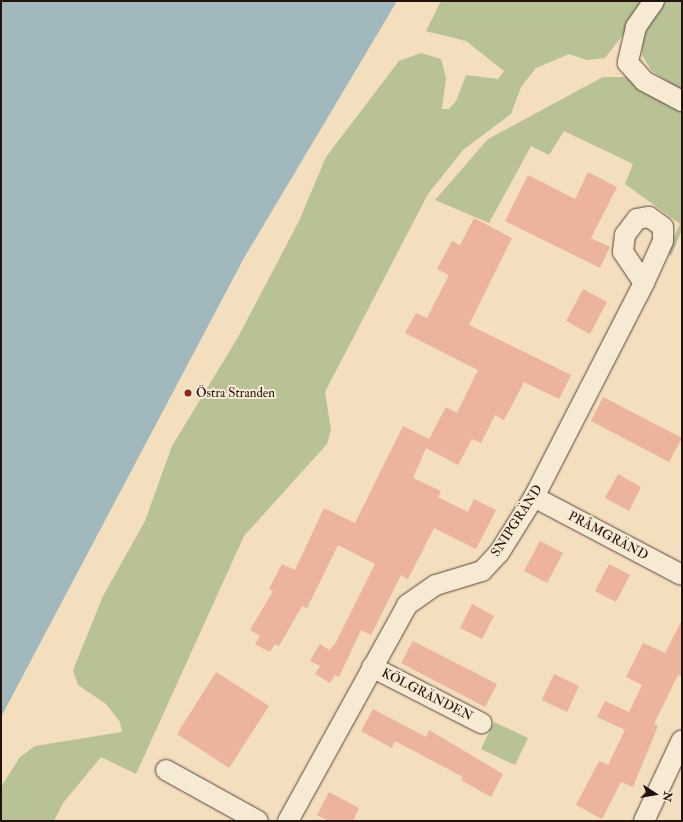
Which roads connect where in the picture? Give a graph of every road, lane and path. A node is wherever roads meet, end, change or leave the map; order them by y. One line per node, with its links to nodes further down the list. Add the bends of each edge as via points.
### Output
1 (654, 1): 2 (street, via 636,27 628,63 644,81)
2 (682, 101)
3 (644, 283): 4 (street, SNIPGRÄND)
4 (534, 498): 5 (street, PRÅMGRÄND); 6 (street, SNIPGRÄND, via 499,553 482,571 436,585 407,605)
5 (682, 574)
6 (372, 667): 7 (street, KÖLGRÄNDEN); 11 (street, SNIPGRÄND)
7 (481, 723)
8 (682, 740): 12 (street)
9 (166, 770): 10 (street)
10 (258, 821)
11 (288, 821)
12 (644, 821)

